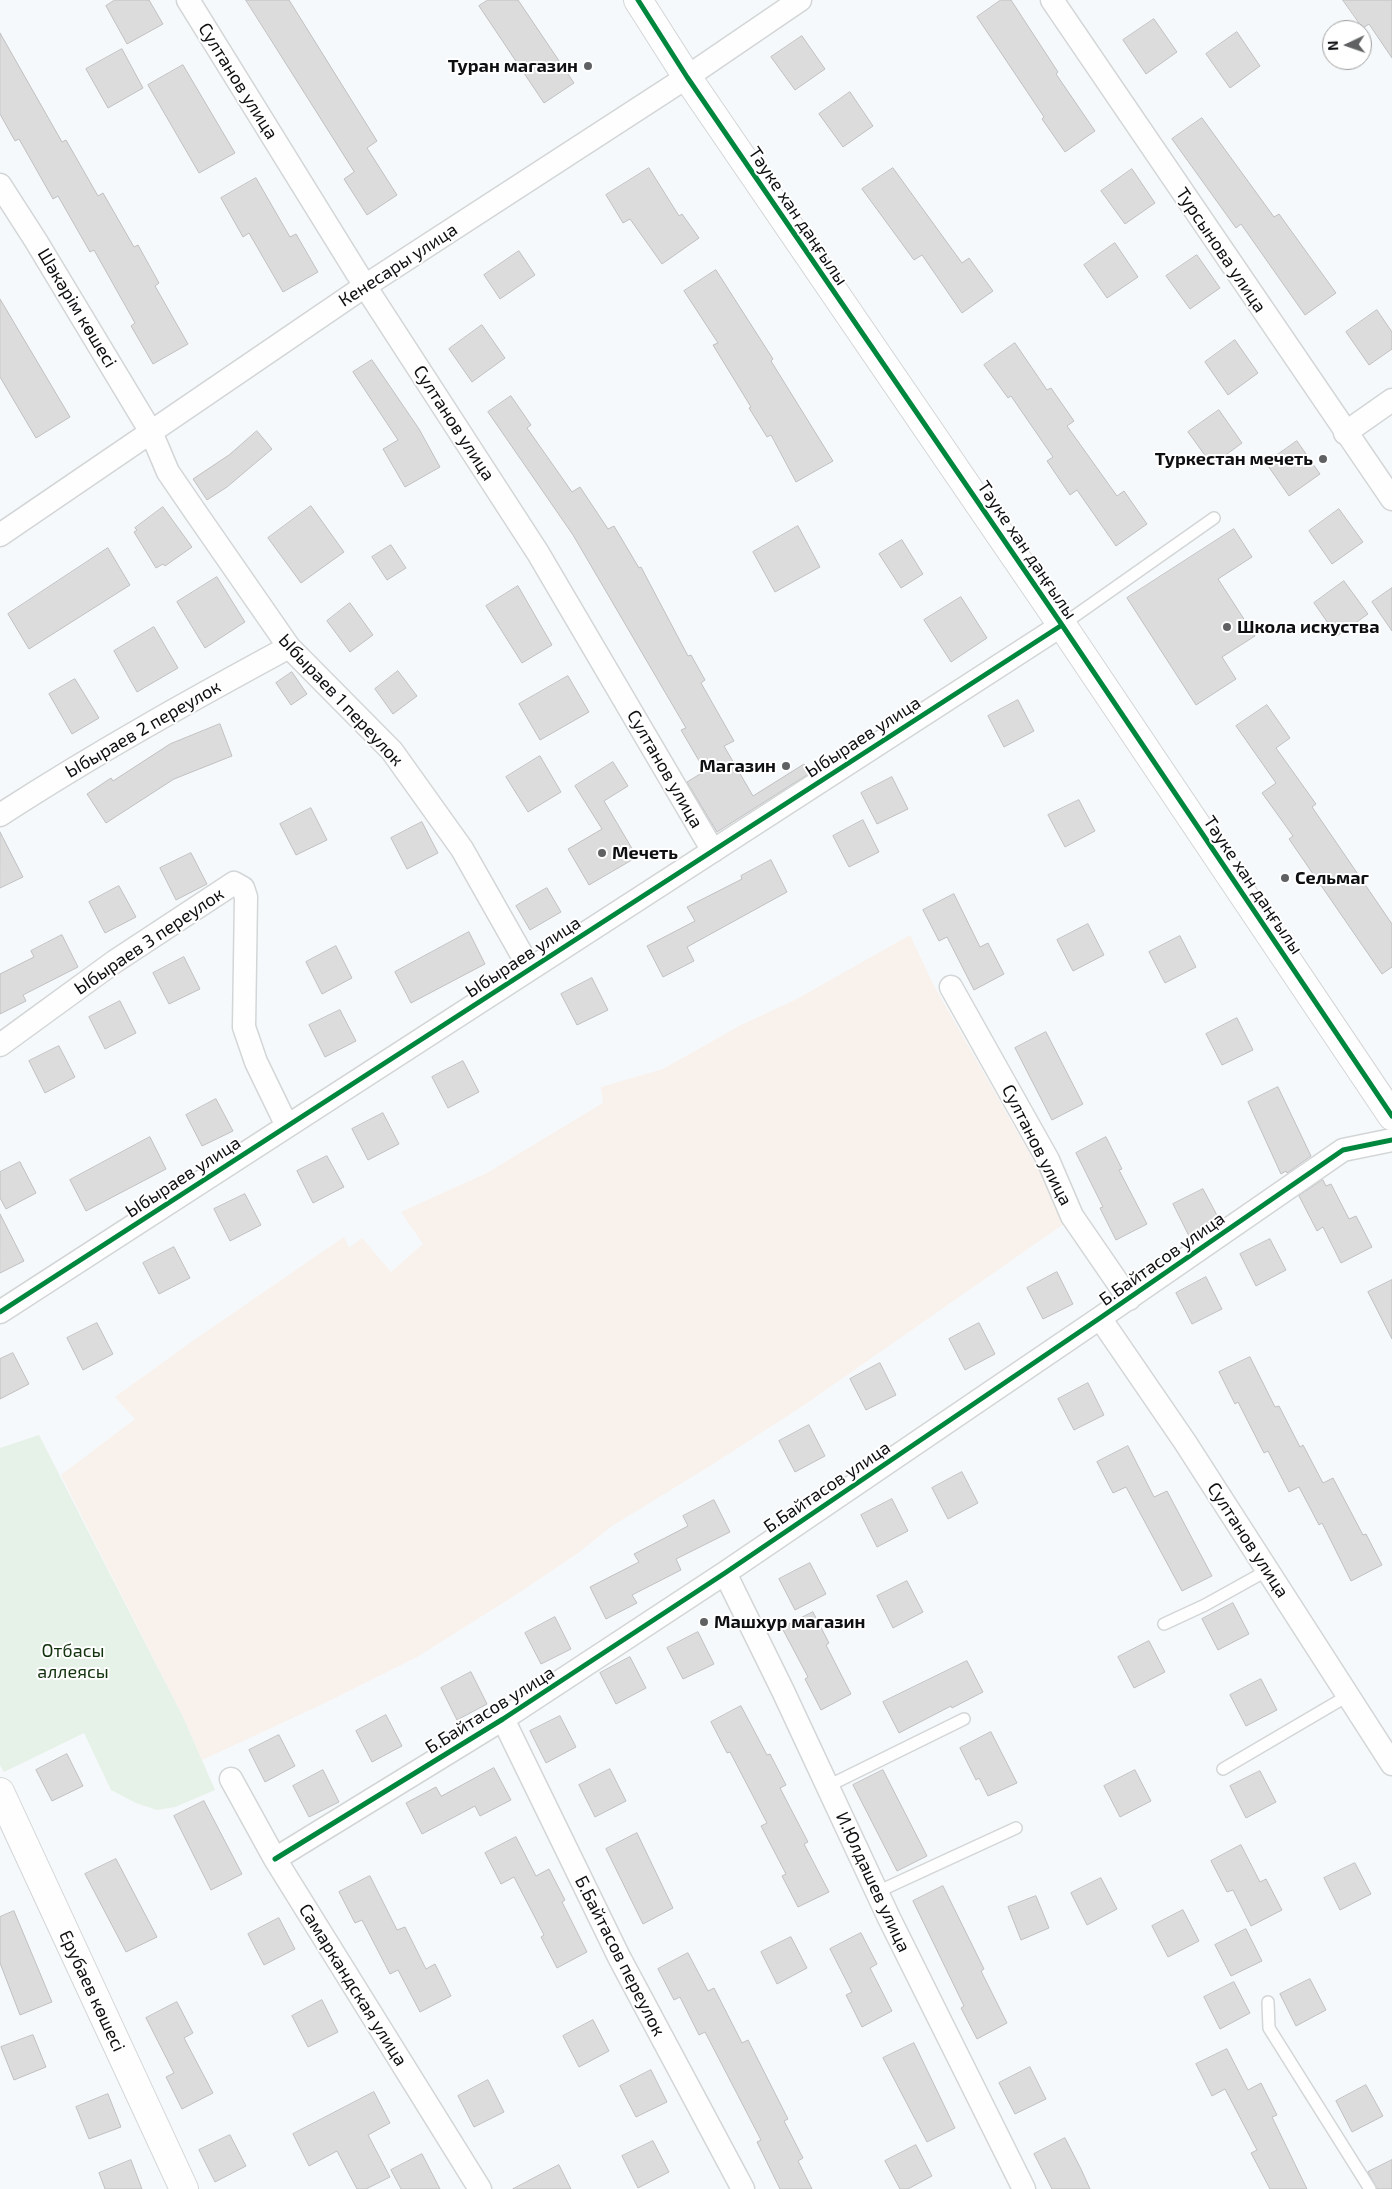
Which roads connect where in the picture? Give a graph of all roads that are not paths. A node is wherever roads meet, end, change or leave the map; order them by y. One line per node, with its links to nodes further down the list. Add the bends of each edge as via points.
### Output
1 (188, 0): 7 (street, Султанов улица)
2 (638, 0): 5 (street, Тәуке хан даңғылы)
3 (800, 0): 5 (street, Кенесары улица)
4 (1052, 0): 10 (street, Турсынова улица)
5 (687, 77): 7 (street, Кенесары улица); 14 (street, Тәуке хан даңғылы)
6 (0, 185): 9 (street, Шәкәрім көшесі)
7 (365, 286): 9 (street, Кенесары улица); 17 (street, Султанов улица, via 538,553)
8 (1392, 400): 10 (street)
9 (151, 432): 13 (street, Кенесары улица); 15 (street, Ыбыраев 1 переулок, via 168,472)
10 (1345, 433): 11 (street, Турсынова улица)
11 (1392, 499)
12 (1214, 518): 14 (lane)
13 (0, 535)
14 (1062, 625): 17 (street, Ыбыраев улица); 21 (street, Тәуке хан даңғылы)
15 (289, 647): 16 (street, Ыбыраев 2 переулок, via 175,709); 18 (street, Ыбыраев 1 переулок, via 392,751 462,849)
16 (0, 815)
17 (713, 851): 18 (street, Ыбыраев улица)
18 (530, 969): 22 (street, Ыбыраев улица)
19 (951, 987): 24 (street, Султанов улица, via 1048,1160 1072,1216)
20 (0, 1045): 22 (street, Ыбыраев 3 переулок, via 114,962 234,883 243,888 246,897 244,1027 256,1062)
21 (1392, 1116)
22 (287, 1126): 25 (street, Ыбыраев улица)
23 (1392, 1140): 24 (street, Б.Байтасов улица, via 1343,1150)
24 (1128, 1299): 26 (street, Б.Байтасов улица)
25 (0, 1312)
26 (1100, 1318): 27 (street, Султанов улица); 28 (street, Б.Байтасов улица)
27 (1268, 1570): 29 (lane); 30 (street, Султанов улица)
28 (725, 1573): 31 (street, Б.Байтасов улица); 36 (street, И.Юлдашев улица)
29 (1164, 1624)
30 (1349, 1695): 33 (street, Султанов улица); 34 (lane)
31 (503, 1719): 39 (street, Б.Байтасов улица); 44 (street, Б.Байтасов переулок, via 619,1958)
32 (964, 1719): 36 (lane)
33 (1392, 1764)
34 (1223, 1770)
35 (231, 1779): 39 (street, Самаркандская улица)
36 (828, 1786): 40 (street, И.Юлдашев улица)
37 (0, 1792): 42 (street, Ерубаев көшесі)
38 (1016, 1828): 40 (lane)
39 (275, 1858): 43 (street, Самаркандская улица)
40 (877, 1892): 45 (street, И.Юлдашев улица)
41 (1268, 2002): 46 (lane, via 1269,2028)
42 (184, 2189)
43 (480, 2189)
44 (744, 2189)
45 (1024, 2189)
46 (1370, 2189)

